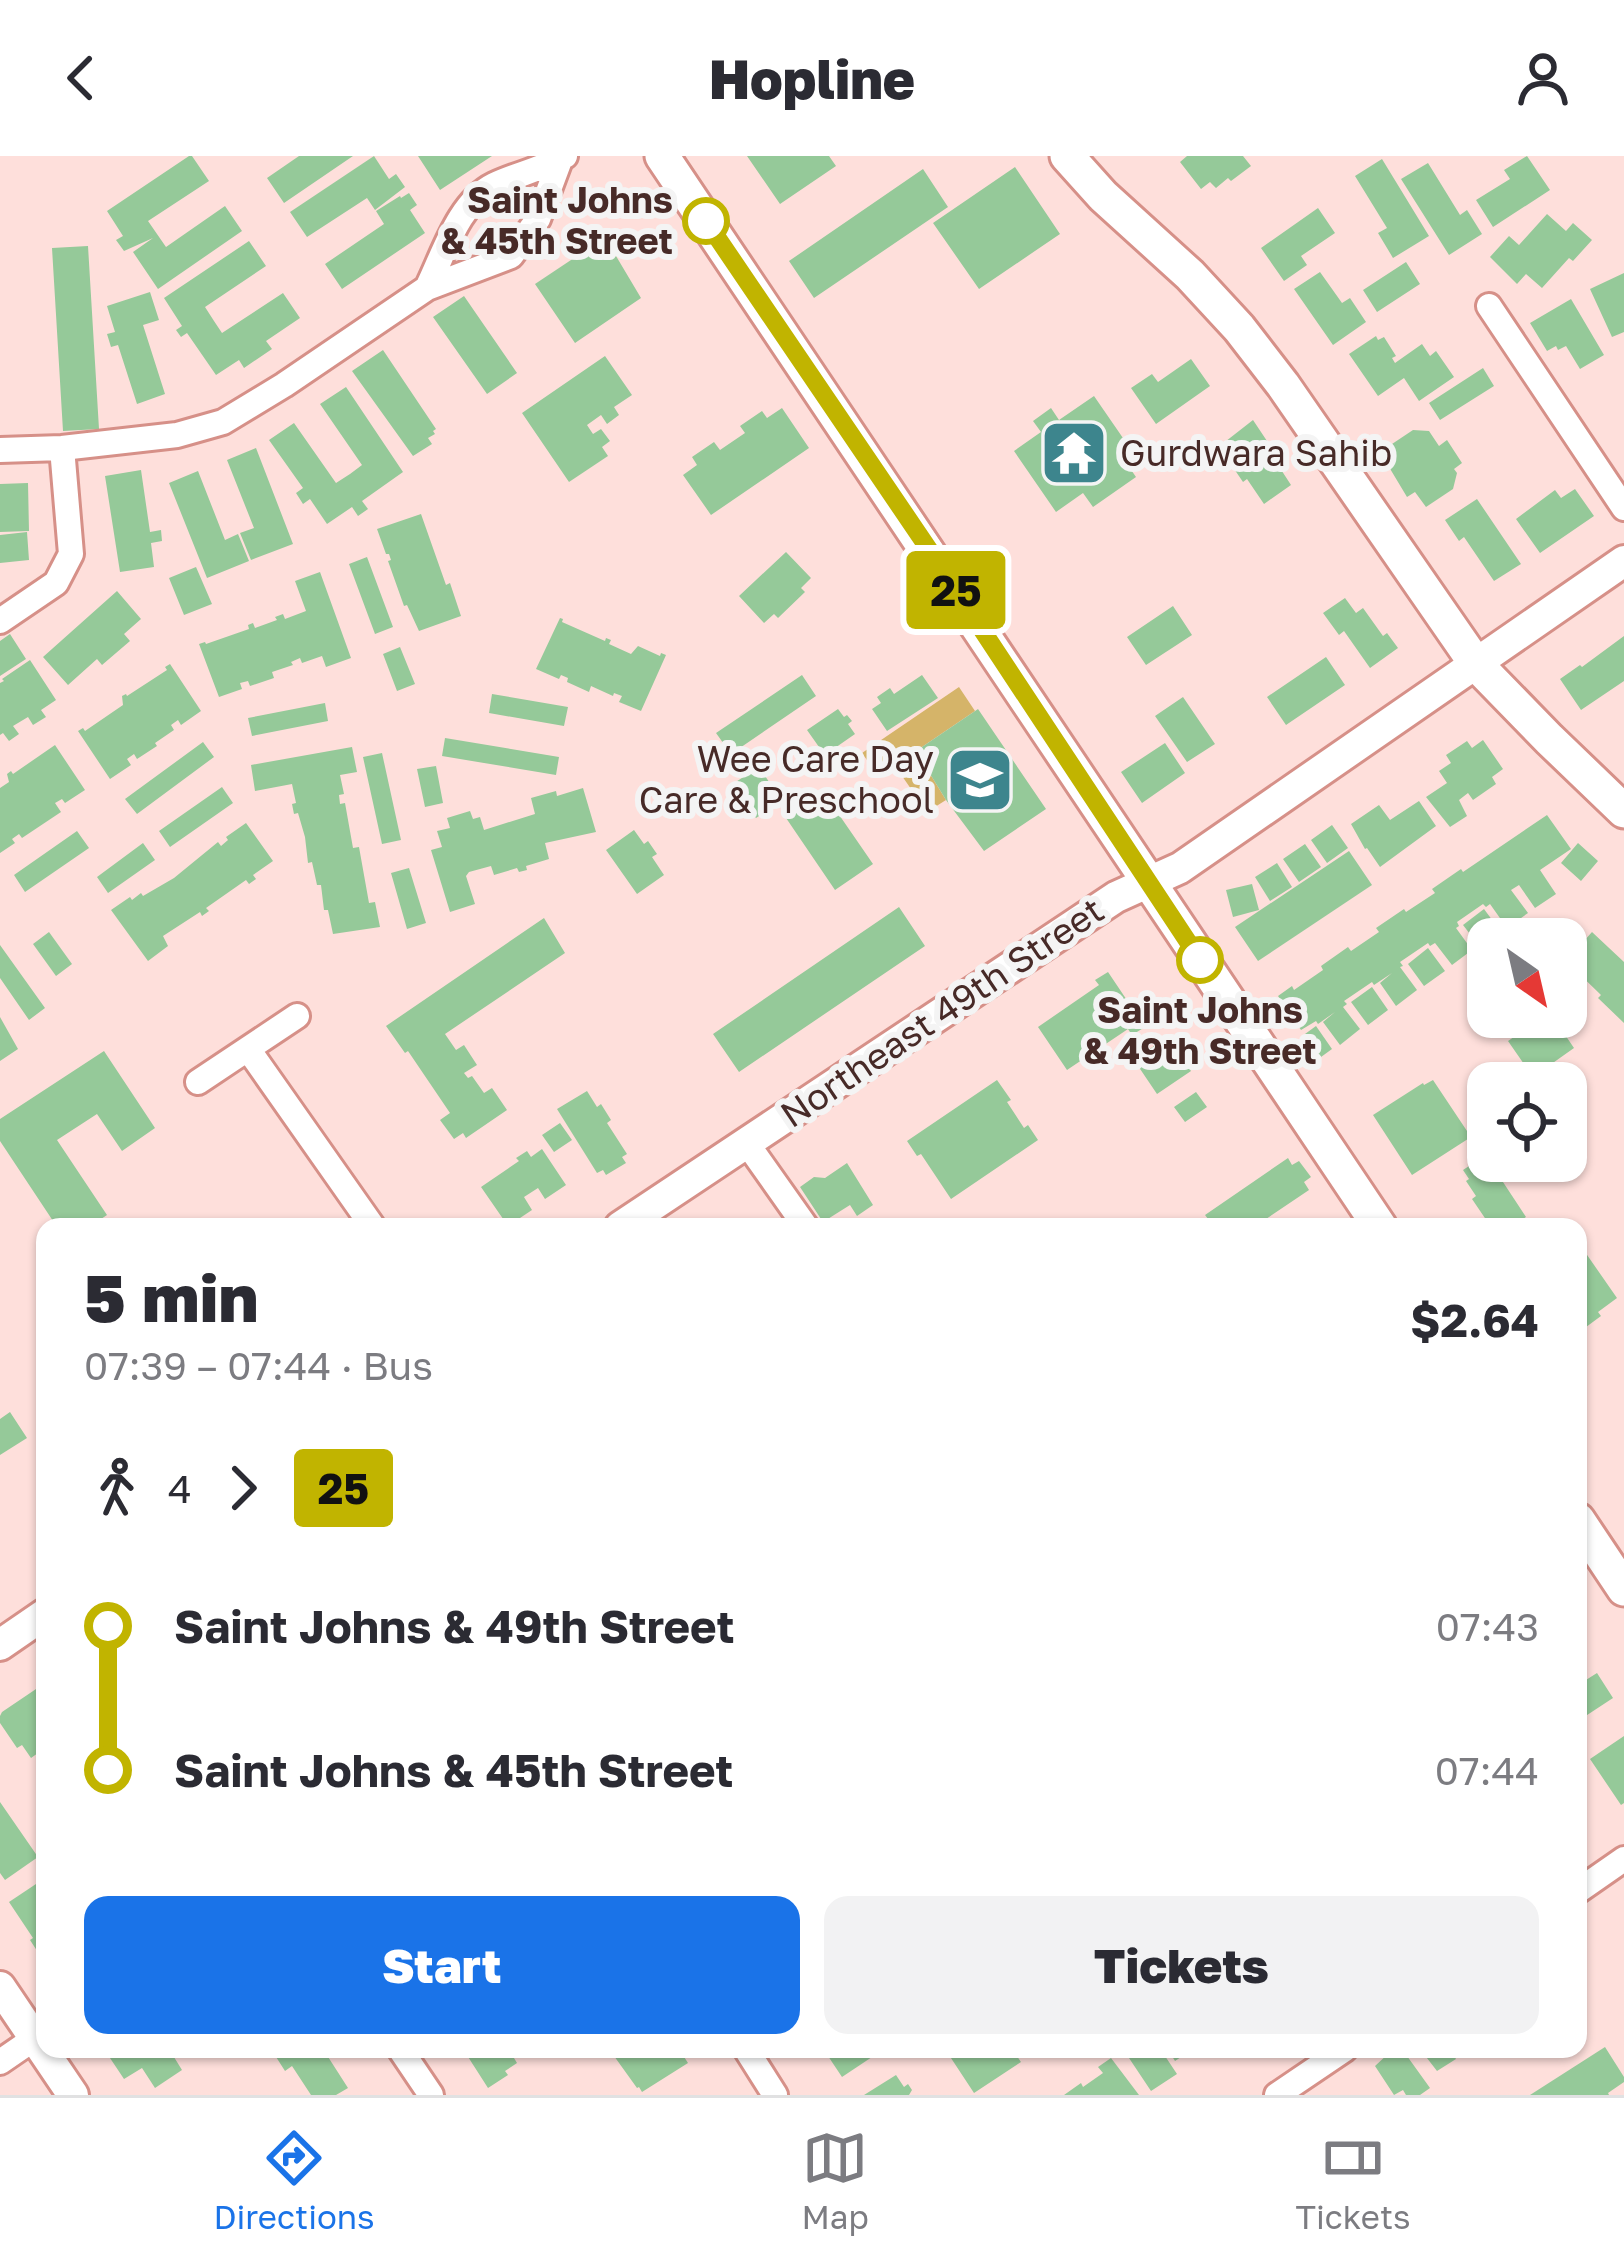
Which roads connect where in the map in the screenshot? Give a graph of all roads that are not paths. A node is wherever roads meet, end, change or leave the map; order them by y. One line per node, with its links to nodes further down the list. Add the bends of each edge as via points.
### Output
1 (662, 156): 13 (main road)
2 (1067, 156): 11 (main road, via 1239,328)
3 (562, 158): 4 (street, via 476,198); 4 (street, via 538,219 511,256)
4 (427, 288): 6 (street, via 223,422)
5 (1489, 306): 8 (street)
6 (62, 448): 7 (street); 10 (street, via 70,554 56,584)
7 (0, 450)
8 (1624, 508)
9 (1624, 561): 11 (street, Northeast 49th Street)
10 (0, 621)
11 (1475, 664): 12 (main road); 13 (street, Northeast 49th Street, via 1180,868)
12 (1624, 812)
13 (1148, 882): 17 (street, Northeast 49th Street); 21 (main road)
14 (297, 1016): 15 (street)
15 (248, 1049): 16 (street); 18 (street)
16 (198, 1082)
17 (746, 1142): 19 (street, Northeast 49th Street); 20 (street)
18 (367, 1218)
19 (633, 1218)
20 (800, 1218)
21 (1374, 1218)
22 (1587, 1534): 23 (main road)
23 (1624, 1589)
24 (36, 1620): 25 (street)
25 (0, 1645)
26 (1624, 1859): 27 (street)
27 (1587, 1885)
28 (0, 1987): 29 (street)
29 (35, 2038): 34 (street)
30 (48, 2058): 35 (street)
31 (406, 2058): 36 (street)
32 (752, 2058): 37 (street)
33 (1332, 2058): 38 (street)
34 (0, 2062)
35 (73, 2095)
36 (430, 2095)
37 (775, 2095)
38 (1277, 2095)

